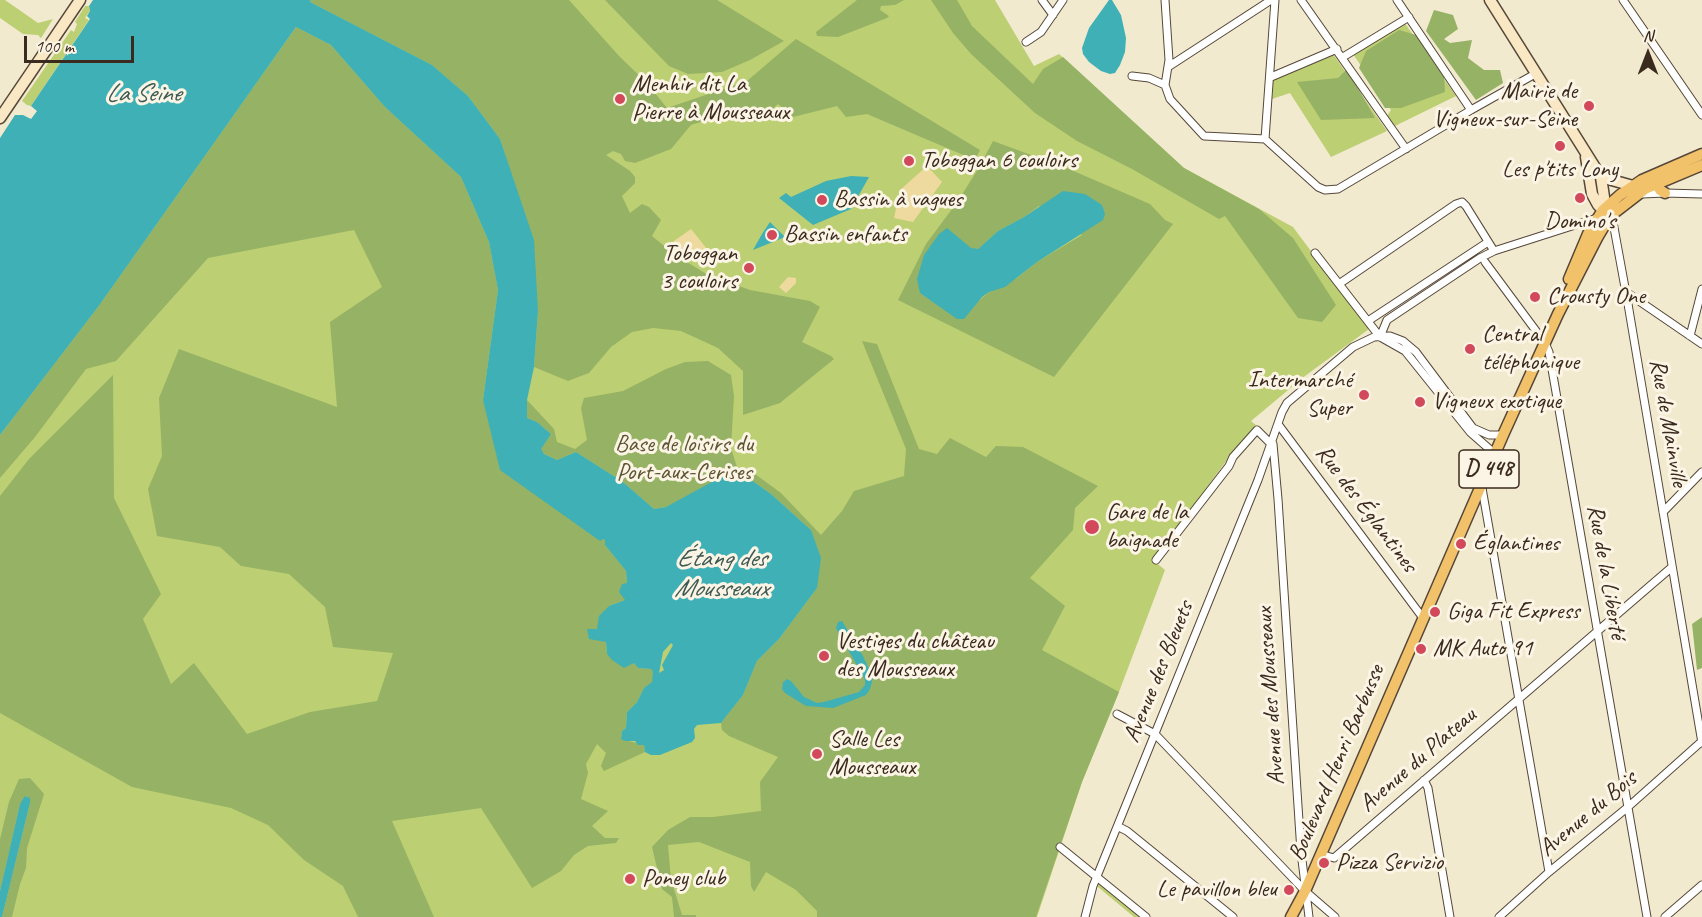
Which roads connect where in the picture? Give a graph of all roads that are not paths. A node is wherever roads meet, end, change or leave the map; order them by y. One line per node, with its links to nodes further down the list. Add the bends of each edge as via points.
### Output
1 (80, 0): 22 (street)
2 (1041, 0): 10 (street)
3 (1062, 0): 10 (street)
4 (1165, 0): 15 (street)
5 (1273, 0): 15 (street); 18 (street)
6 (1301, 0): 13 (street)
7 (1397, 0): 11 (street)
8 (1490, 0): 16 (street)
9 (1623, 0): 21 (street)
10 (1053, 15): 12 (street, via 1041,33)
11 (1409, 17): 14 (street); 20 (street)
12 (1026, 42)
13 (1337, 49): 14 (street); 18 (street)
14 (1343, 57): 24 (street)
15 (1168, 67): 19 (street)
16 (1535, 74): 20 (street); 25 (street)
17 (1132, 76): 19 (street)
18 (1270, 77): 23 (street)
19 (1165, 85): 23 (street, via 1170,99 1204,135)
20 (1470, 110): 24 (street)
21 (1702, 115)
22 (0, 118)
23 (1265, 139): 24 (street, via 1325,190 1338,189)
24 (1406, 149)
25 (1585, 154): 28 (street); 34 (street, via 1592,194)
26 (1702, 155): 29 (main road, D 448)
27 (1702, 165): 29 (main road, D 448)
28 (1601, 177): 30 (street); 34 (street)
29 (1659, 179): 30 (main road, D 448); 31 (main road, via 1660,190); 32 (street)
30 (1634, 191): 31 (street); 34 (main road, D 448)
31 (1665, 192): 32 (street)
32 (1687, 193): 33 (street)
33 (1702, 194)
34 (1604, 214): 36 (street); 41 (street, Rue de Mainville, via 1613,222); 42 (main road, D 448); 42 (main road, D 448, via 1588,234)
35 (1488, 242): 36 (street); 39 (street, via 1462,202); 43 (street)
36 (1494, 251): 45 (street, via 1387,320)
37 (1315, 253): 39 (street)
38 (1485, 262): 46 (street)
39 (1339, 284): 43 (street)
40 (1702, 289): 44 (street)
41 (1626, 292): 44 (street); 54 (street, Rue de Mainville)
42 (1558, 314): 46 (main road, D 448)
43 (1368, 321): 45 (street)
44 (1690, 336): 47 (street)
45 (1380, 337): 48 (street, Avenue des Bleuets, via 1365,339 1353,347 1287,403); 49 (street, via 1396,337 1410,345 1473,428 1489,435); 51 (street, via 1401,346 1470,432)
46 (1545, 343): 49 (main road, D 448); 58 (street, Rue de la Liberté)
47 (1702, 345)
48 (1278, 424): 50 (street, Avenue des Bleuets); 57 (street, Rue des Églantines)
49 (1503, 435): 51 (main road, D 448)
50 (1272, 442): 55 (street, via 1257,430); 61 (street, Avenue des Bleuets); 71 (street, Avenue des Mousseaux)
51 (1495, 454): 53 (main road, D 448)
52 (1702, 472): 54 (street)
53 (1482, 485): 57 (main road, D 448); 59 (street)
54 (1663, 512): 56 (street, Rue de Mainville)
55 (1156, 560)
56 (1672, 567): 58 (street, Avenue du Plateau); 62 (street, Rue de Mainville)
57 (1421, 621): 67 (main road, Boulevard Henri Barbusse / D 448)
58 (1597, 631): 59 (street, Avenue du Plateau); 64 (street, Rue de la Liberté)
59 (1519, 698): 63 (street, Avenue du Plateau); 68 (street)
60 (1117, 714): 61 (street)
61 (1155, 734): 65 (street, Avenue des Bleuets); 71 (street)
62 (1702, 742): 64 (street, Avenue du Bois)
63 (1424, 780): 67 (street, Avenue du Plateau, via 1334,858); 78 (street)
64 (1628, 807): 68 (street, Avenue du Bois); 80 (street, Rue de la Liberté)
65 (1119, 827): 69 (street, Avenue des Bleuets); 74 (street)
66 (1060, 848): 69 (street)
67 (1320, 854): 71 (main road, Boulevard Henri Barbusse / D 448)
68 (1549, 872): 79 (street, Avenue du Bois)
69 (1097, 878): 72 (street, Avenue des Bleuets); 73 (street)
70 (1702, 885): 81 (street)
71 (1305, 891): 75 (main road, Boulevard Henri Barbusse / D 448); 76 (street, Avenue des Mousseaux); 77 (street)
72 (1085, 917)
73 (1146, 917)
74 (1233, 917)
75 (1291, 917)
76 (1309, 917)
77 (1335, 917)
78 (1450, 917)
79 (1499, 917)
80 (1647, 917)
81 (1665, 917)

